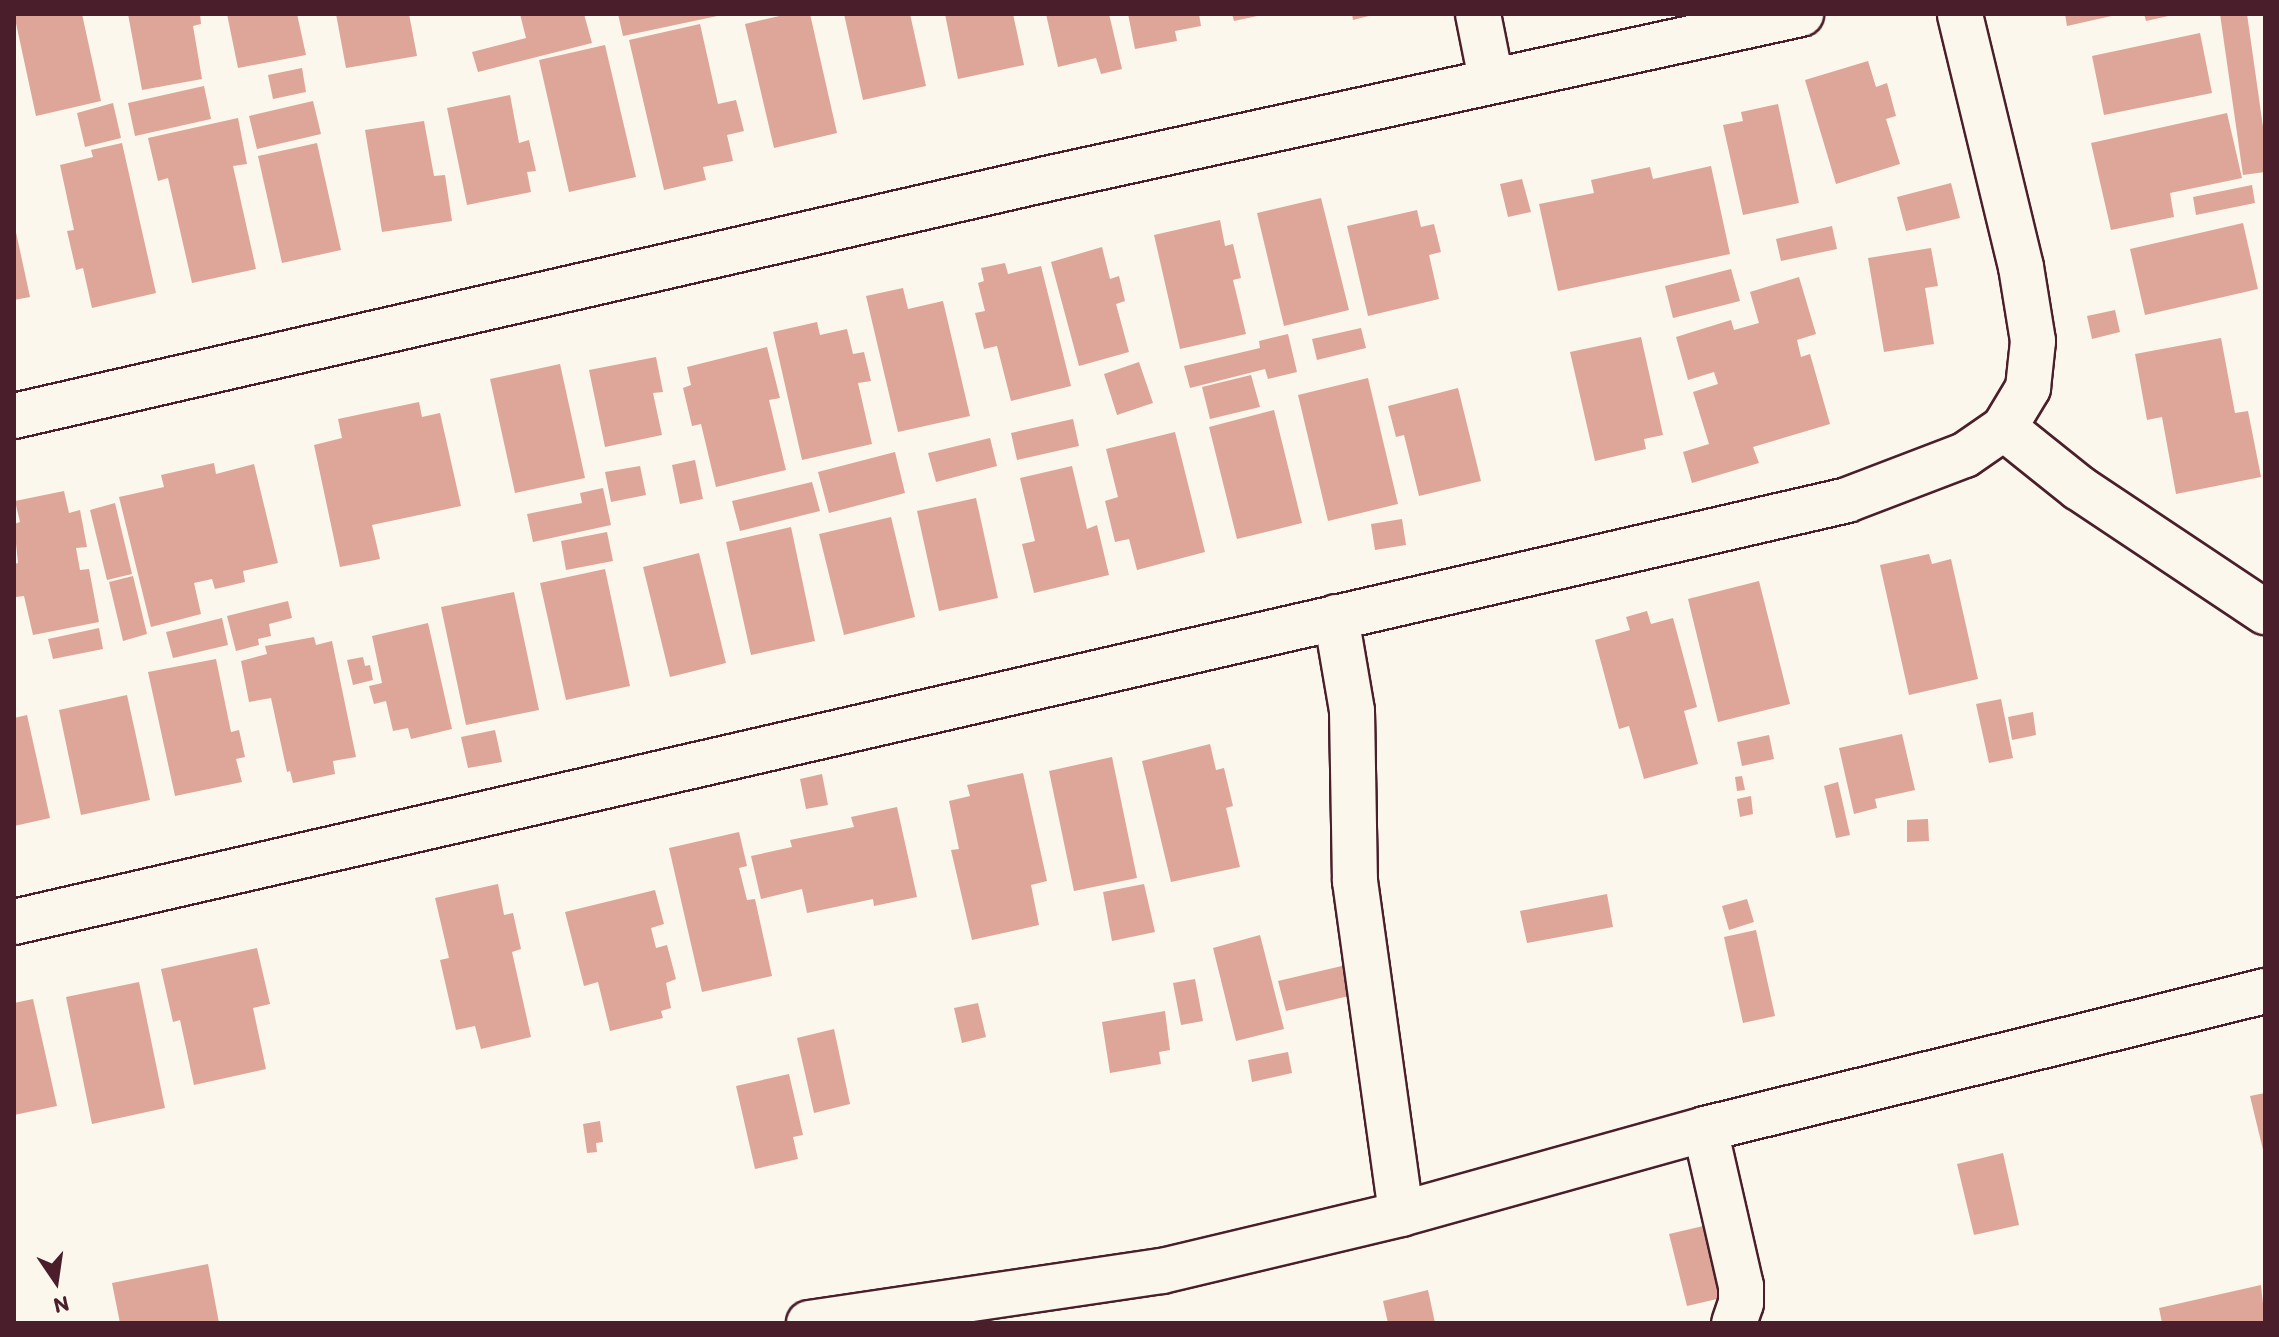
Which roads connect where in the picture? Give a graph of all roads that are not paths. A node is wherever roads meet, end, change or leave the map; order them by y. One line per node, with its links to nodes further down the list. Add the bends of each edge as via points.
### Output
1 (1478, 14): 4 (street)
2 (1801, 14): 4 (street)
3 (1960, 14): 6 (street, via 2021,267 2033,341 2028,388)
4 (1491, 79): 5 (street)
5 (14, 416)
6 (2004, 428): 7 (street, via 2079,488); 8 (street, via 1965,455 1847,500)
7 (2265, 612)
8 (1336, 617): 9 (street); 12 (street, via 1352,711 1355,881)
9 (14, 922)
10 (2265, 991): 11 (street)
11 (1705, 1129): 12 (street); 15 (street, via 1741,1286)
12 (1401, 1214): 13 (street, via 1162,1271)
13 (871, 1318): 14 (street)
14 (809, 1323)
15 (1734, 1323)

